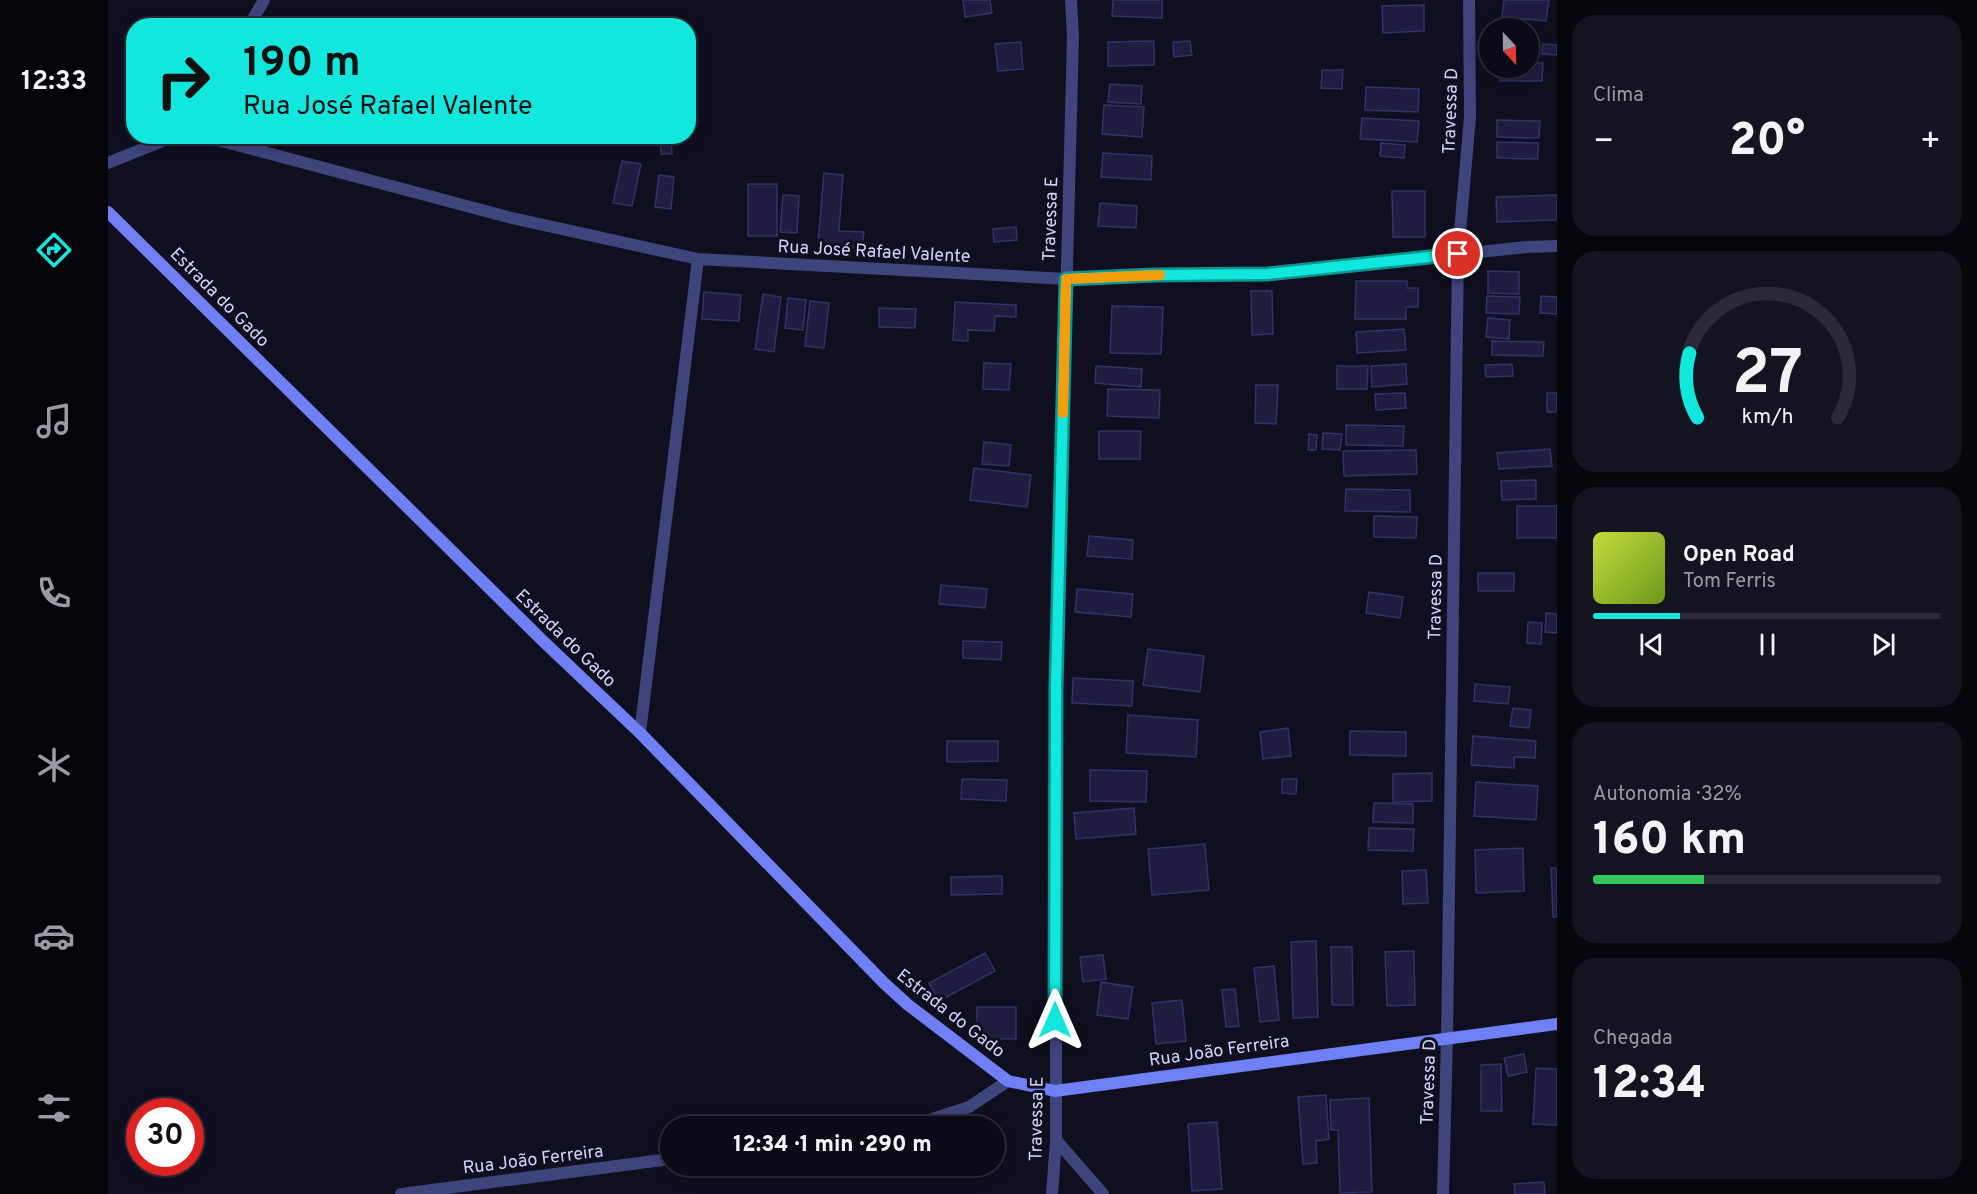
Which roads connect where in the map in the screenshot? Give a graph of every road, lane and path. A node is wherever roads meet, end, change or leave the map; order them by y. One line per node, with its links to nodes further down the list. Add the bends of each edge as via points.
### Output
1 (264, 0): 4 (street)
2 (1071, 0): 12 (street, Travessa E)
3 (1469, 0): 10 (street, Travessa D, via 1470,117)
4 (254, 18)
5 (155, 144): 7 (street)
6 (233, 144): 11 (street, Rua José Rafael Valente, via 508,218)
7 (108, 163)
8 (108, 212): 13 (street, Estrada do Gado)
9 (1557, 246): 10 (street, Rua José Rafael Valente)
10 (1458, 254): 12 (street, Rua José Rafael Valente, via 1268,274); 15 (street, Travessa D)
11 (698, 259): 12 (street, Rua José Rafael Valente); 13 (street)
12 (1066, 279): 17 (street, Travessa E, via 1056,687)
13 (640, 733): 16 (street, Estrada do Gado, via 906,1004)
14 (1557, 1024): 15 (street, Rua João Ferreira)
15 (1447, 1037): 17 (street, Rua João Ferreira); 24 (street, Travessa D)
16 (1008, 1080): 17 (street, Rua João Ferreira); 18 (street, via 969,1107)
17 (1055, 1091): 19 (street, Travessa E)
18 (941, 1116)
19 (1056, 1140): 22 (street, Travessa E); 23 (street)
20 (660, 1160): 21 (street, Rua João Ferreira)
21 (401, 1194)
22 (1052, 1194)
23 (1103, 1194)
24 (1443, 1194)

